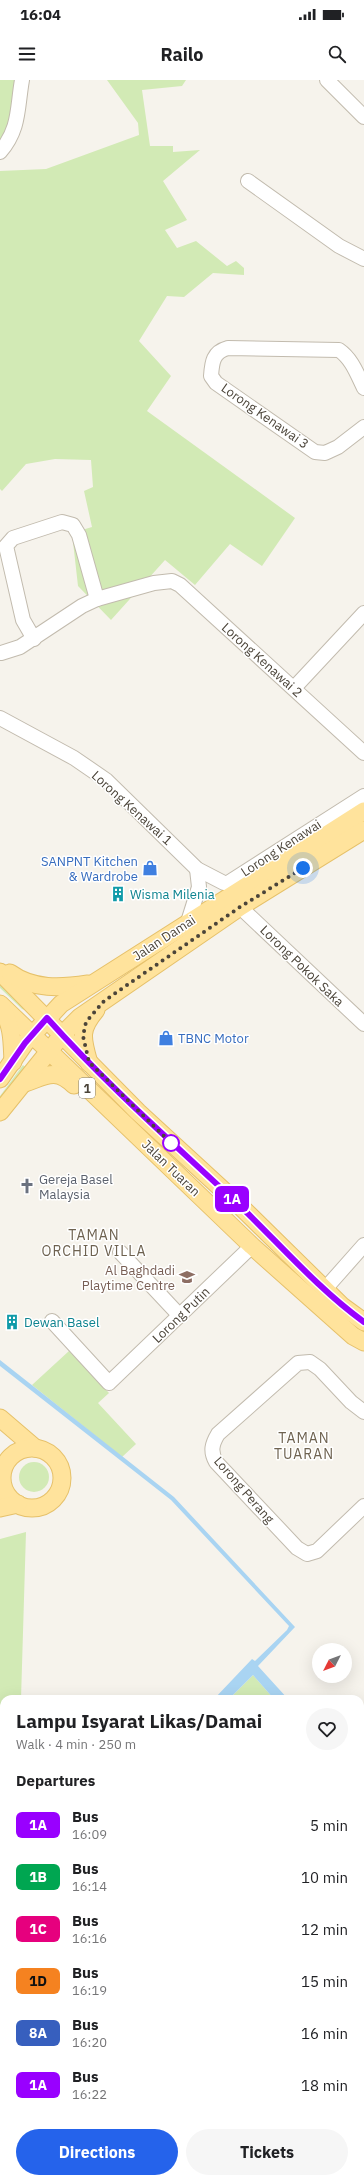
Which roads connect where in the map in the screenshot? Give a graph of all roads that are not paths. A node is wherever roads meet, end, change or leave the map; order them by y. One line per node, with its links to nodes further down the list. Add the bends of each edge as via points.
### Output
1 (22, 80): 4 (street, via 12,137)
2 (327, 80): 3 (street)
3 (364, 117)
4 (0, 152)
5 (248, 181): 6 (street, via 339,246)
6 (364, 259)
7 (364, 388): 8 (street, Lorong Kenawai 3, via 346,355 333,349 228,348 219,350 213,358 211,367 211,376 216,383 315,452 325,454)
8 (364, 427)
9 (97, 599): 11 (street, Lorong Kenawai 2, via 78,608); 11 (street, via 79,535 73,525 62,522 13,538 6,546 23,620); 13 (street, Lorong Kenawai 2, via 154,583 172,581 180,585)
10 (364, 613): 13 (street)
11 (34, 639): 12 (street, Lorong Kenawai 2, via 20,647)
12 (0, 653)
13 (294, 688): 15 (street, Lorong Kenawai 2)
14 (0, 718): 19 (street, Lorong Kenawai 1, via 74,758 106,780)
15 (364, 753)
16 (364, 796): 19 (street, Lorong Kenawai, via 228,883)
17 (364, 811): 21 (main road, Jalan Damai)
18 (364, 830): 20 (main road, Jalan Damai)
19 (197, 869): 21 (street, via 199,887)
20 (240, 907): 25 (main road, Jalan Damai); 28 (street, Lorong Pokok Saka)
21 (188, 922): 24 (main road, Jalan Damai)
22 (0, 966): 24 (main road, via 28,983 53,990)
23 (0, 972): 27 (main road, Jalan Tuaran / 1)
24 (94, 983): 27 (main road, Jalan Damai, via 61,1004)
25 (104, 1001): 30 (main road, Jalan Damai, via 80,1017); 33 (main road, via 86,1022 83,1036)
26 (0, 1006): 29 (main road, Jalan Tuaran / 1); 32 (main road, via 8,1021)
27 (47, 1018): 29 (main road, Jalan Damai); 30 (main road, Jalan Tuaran / 1)
28 (364, 1024)
29 (32, 1035): 31 (main road, Jalan Tuaran / 1); 32 (main road, Jalan Damai)
30 (62, 1035): 31 (main road, Jalan Damai); 33 (main road, Jalan Tuaran / 1)
31 (49, 1052): 35 (main road, Jalan Damai); 37 (main road, Jalan Tuaran / 1)
32 (13, 1062): 34 (main road, Jalan Damai)
33 (89, 1062): 41 (main road, Jalan Tuaran / 1, via 138,1112)
34 (0, 1079)
35 (25, 1082): 36 (main road, Jalan Damai); 37 (main road, via 59,1074 68,1079 106,1115)
36 (0, 1112)
37 (126, 1125): 39 (main road, Jalan Tuaran / 1)
38 (364, 1245): 41 (street)
39 (252, 1246): 42 (street, Lorong Putin); 45 (main road, Jalan Tuaran / 1, via 353,1336)
40 (120, 1252): 42 (street)
41 (325, 1289): 44 (main road, Jalan Tuaran / 1)
42 (180, 1316): 43 (street, Lorong Putin, via 109,1383)
43 (52, 1321)
44 (364, 1322)
45 (364, 1342)
46 (364, 1412): 51 (street, Lorong Perang, via 320,1369 310,1362 298,1363 218,1434 212,1450 216,1462 297,1548 307,1554 317,1551)
47 (0, 1418): 48 (main road)
48 (35, 1448): 49 (main road, via 16,1453); 50 (main road, via 53,1456 62,1474 62,1484 58,1494 44,1506 26,1507)
49 (2, 1469): 50 (main road, via 7,1494)
50 (18, 1504): 52 (main road)
51 (364, 1506)
52 (0, 1508)

